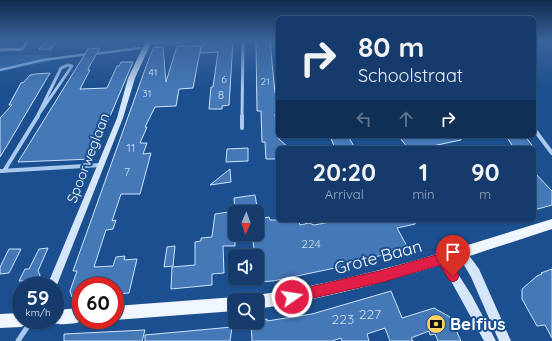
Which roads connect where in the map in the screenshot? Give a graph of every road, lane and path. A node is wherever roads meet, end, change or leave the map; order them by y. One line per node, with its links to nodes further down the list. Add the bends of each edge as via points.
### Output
1 (142, 57): 7 (street, Spoorweglaan)
2 (243, 57): 4 (street)
3 (36, 119): 3 (street, via 61,68 72,66); 8 (street)
4 (242, 128)
5 (536, 131): 6 (street)
6 (552, 153)
7 (101, 165): 8 (street); 12 (street, Spoorweglaan)
8 (2, 171)
9 (552, 224): 10 (main road, Grote Baan)
10 (462, 253): 11 (main road, Grote Baan); 21 (street, via 475,273)
11 (443, 258): 13 (main road, Grote Baan, via 344,286); 20 (street)
12 (56, 277)
13 (264, 301)
14 (228, 305): 15 (main road)
15 (124, 312)
16 (12, 321): 17 (main road)
17 (0, 322)
18 (26, 329): 19 (street)
19 (18, 341)
20 (490, 341)
21 (505, 341)

